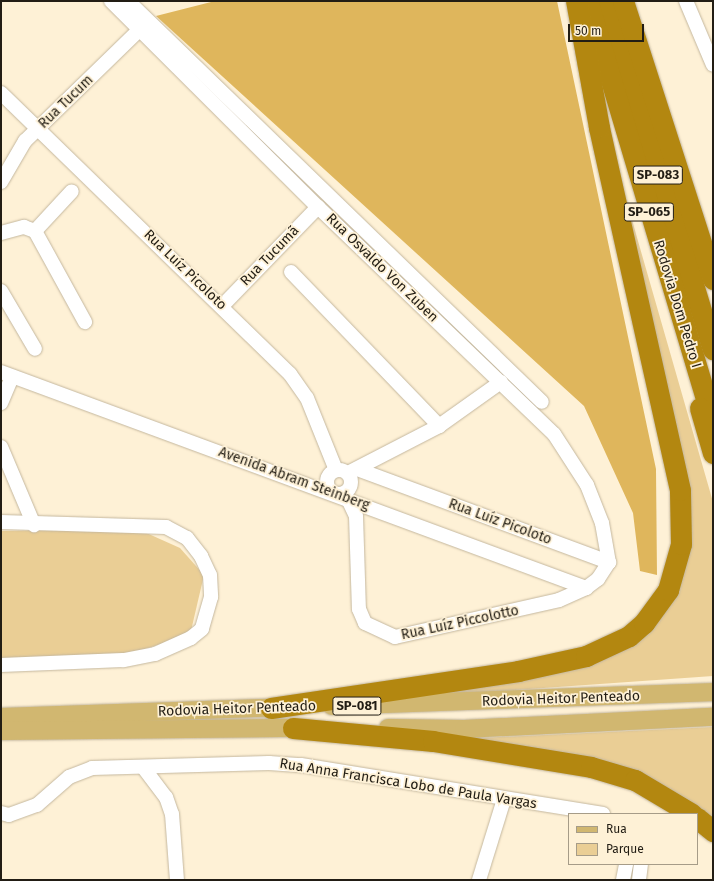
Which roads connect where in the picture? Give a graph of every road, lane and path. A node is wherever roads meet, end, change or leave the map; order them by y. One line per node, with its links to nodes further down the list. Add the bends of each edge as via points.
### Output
1 (111, 1): 8 (street, Rua Osvaldo Von Zuben)
2 (128, 1): 29 (street, Rua Osvaldo Von Zuben)
3 (576, 1): 44 (highway, via 599,127 680,490 681,544 668,590 644,623 629,636 586,656 518,671)
4 (588, 1): 13 (highway, Rodovia Dom Pedro I / SP-065)
5 (607, 1): 26 (highway, SP-083)
6 (623, 1): 10 (highway, SP-065)
7 (686, 1): 9 (street)
8 (140, 29): 12 (street, Rua Tucum); 16 (street, Rua Osvaldo Von Zuben)
9 (713, 65)
10 (652, 81): 19 (highway, via 682,153); 21 (highway, SP-065)
11 (1, 93): 12 (street, Rua Luíz Picoloto)
12 (38, 129): 14 (street, Rua Tucum, via 25,141); 23 (street, Rua Luíz Picoloto)
13 (638, 176): 31 (highway, Rodovia Dom Pedro I / SP-065); 34 (highway, SP-083)
14 (1, 182)
15 (72, 191): 17 (street)
16 (318, 207): 23 (street, Rua Tucumã); 28 (street, Rua Osvaldo Von Zuben)
17 (36, 230): 18 (street, via 16,228); 24 (street)
18 (1, 232)
19 (713, 252)
20 (291, 272): 32 (street)
21 (713, 279)
22 (1, 291): 25 (street)
23 (222, 306): 36 (street, Rua Luíz Picoloto, via 290,374 307,398)
24 (85, 322)
25 (35, 349)
26 (713, 349)
27 (7, 374): 30 (street); 37 (street, Avenida Abram Steinberg)
28 (501, 382): 32 (street); 40 (street, Rua Osvaldo Von Zuben, via 554,434 587,485 602,523)
29 (542, 402)
30 (1, 403)
31 (713, 421)
32 (438, 426): 36 (street)
33 (1, 447): 35 (street)
34 (713, 453)
35 (6, 470): 39 (street)
36 (347, 471): 37 (street, Rua Luíz Piccolotto, via 327,479 327,485); 40 (street, Rua Luíz Picoloto)
37 (342, 496): 41 (street, Avenida Abram Steinberg); 41 (street, Rua Luíz Piccolotto, via 356,516 359,609 365,623 376,631 396,637 531,609)
38 (1, 522): 39 (street)
39 (34, 525): 42 (street, via 166,527 187,538 201,556 210,575 208,613 202,629 191,638 155,654 123,660)
40 (609, 562): 41 (street, via 598,579)
41 (586, 588)
42 (1, 665)
43 (713, 692): 44 (main road, Rodovia Heitor Penteado / SP-081)
44 (271, 708): 45 (main road, Rodovia Heitor Penteado / SP-081)
45 (1, 717)
46 (713, 717): 47 (main road, Rodovia Heitor Penteado / SP-081, via 464,729)
47 (293, 728): 48 (main road, Rodovia Heitor Penteado / SP-081); 53 (highway, via 433,741 591,767 635,780)
48 (1, 731)
49 (142, 766): 50 (street, Rua Anna Francisca Lobo de Paula Vargas, via 301,765); 51 (street, Rua Anna Francisca Lobo de Paula Vargas, via 92,768 69,778 37,804 9,815); 58 (street, via 166,797 172,814)
50 (504, 799): 52 (street, Rua Anna Francisca Lobo de Paula Vargas); 59 (street)
51 (1, 813)
52 (595, 813)
53 (690, 813)
54 (698, 819): 55 (highway)
55 (713, 831)
56 (626, 865): 60 (street)
57 (641, 865): 61 (street)
58 (177, 880)
59 (479, 880)
60 (623, 880)
61 (639, 880)

